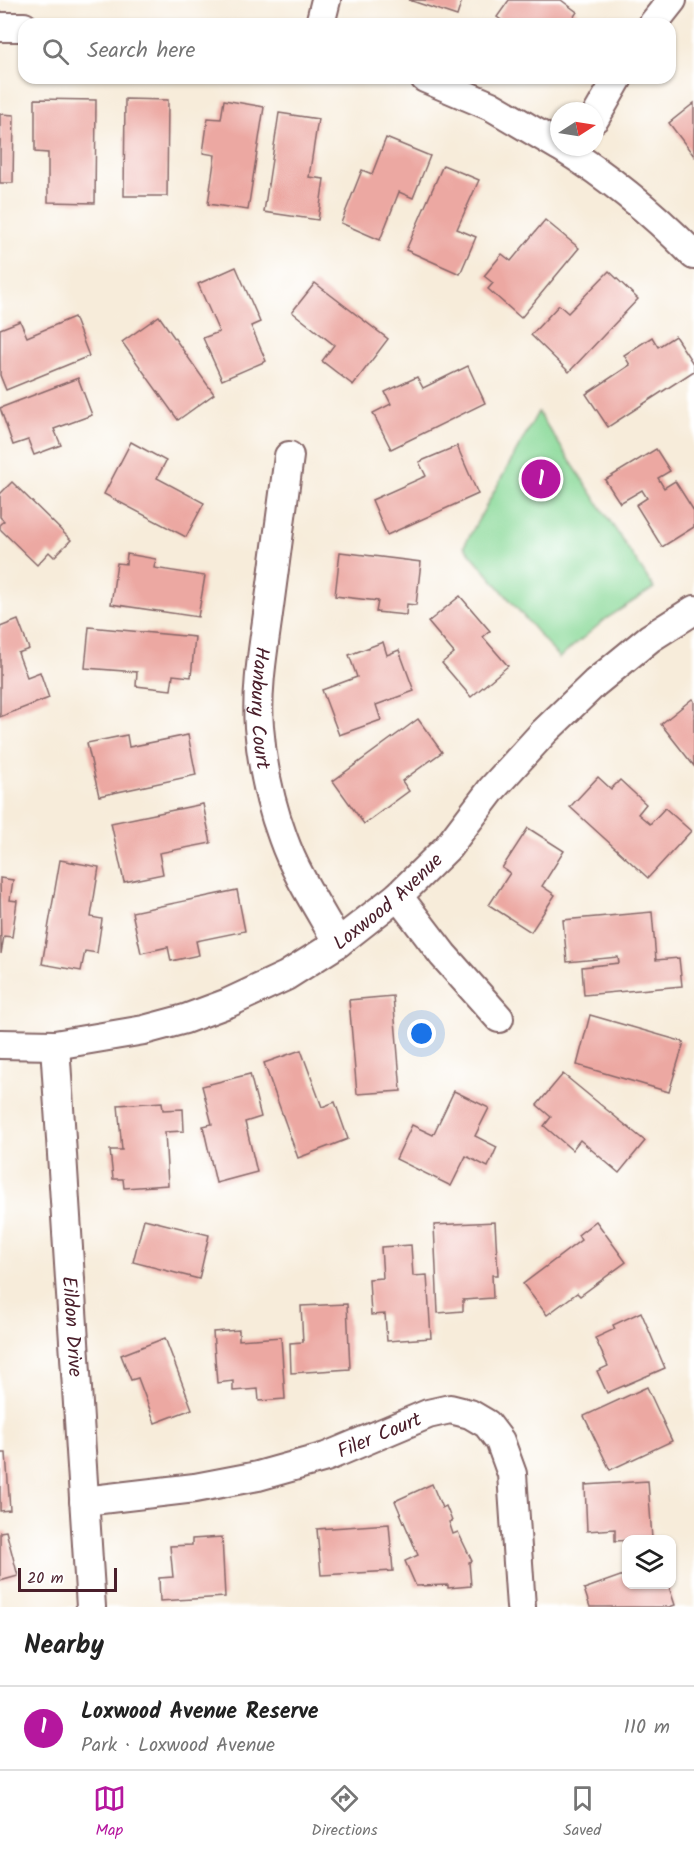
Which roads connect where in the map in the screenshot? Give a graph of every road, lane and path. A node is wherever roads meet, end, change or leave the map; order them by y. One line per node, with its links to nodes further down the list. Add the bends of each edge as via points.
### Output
1 (326, 0): 3 (street)
2 (672, 0): 4 (street)
3 (322, 18)
4 (658, 18)
5 (0, 27): 6 (street)
6 (18, 27)
7 (438, 84): 10 (street, via 491,106)
8 (615, 84): 9 (street)
9 (604, 102)
10 (550, 139)
11 (577, 156): 12 (street, via 668,228)
12 (694, 255)
13 (289, 456): 16 (street, Hanbury Court, via 261,664 259,726 264,766 283,840)
14 (694, 610): 15 (street, Loxwood Avenue, via 650,638 544,732 492,789 448,847)
15 (398, 896): 16 (street, Loxwood Avenue); 17 (street, via 443,955)
16 (338, 943): 19 (street, Loxwood Avenue, via 286,976 185,1019)
17 (499, 1017)
18 (0, 1044): 19 (street, Loxwood Avenue)
19 (55, 1045): 20 (street, Eildon Drive)
20 (84, 1501): 21 (street, Eildon Drive); 22 (street, Filer Court, via 258,1476 326,1457 428,1414 450,1410 470,1414 487,1424 500,1441 512,1474)
21 (91, 1607)
22 (521, 1607)

